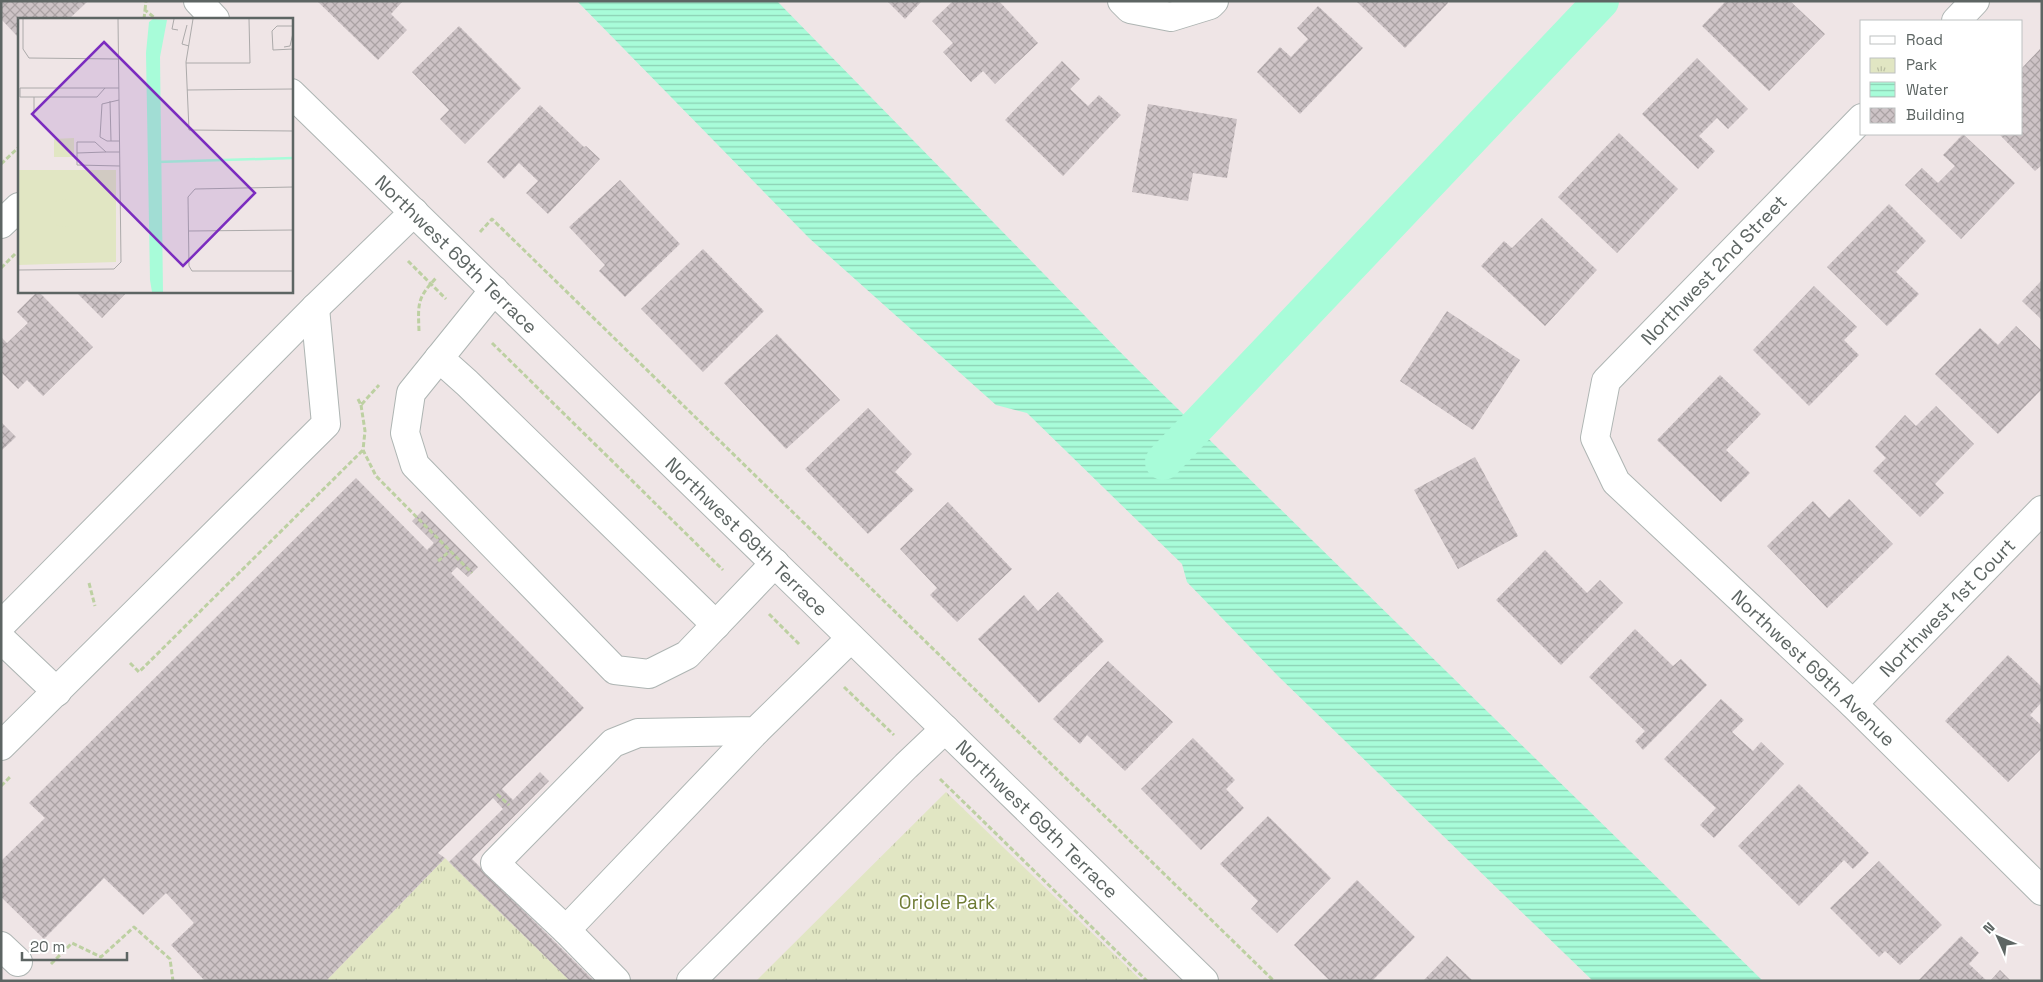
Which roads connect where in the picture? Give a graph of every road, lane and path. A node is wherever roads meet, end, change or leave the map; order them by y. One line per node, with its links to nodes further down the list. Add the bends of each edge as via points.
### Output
1 (146, 1): 5 (path)
2 (1122, 1): 3 (street, via 1130,9 1171,18)
3 (1214, 1)
4 (1975, 1): 8 (street)
5 (145, 10): 6 (path); 7 (path)
6 (144, 18)
7 (155, 18)
8 (1957, 20)
9 (292, 94): 14 (street, Northwest 69th Terrace)
10 (1860, 120): 29 (street, Northwest 2nd Street, via 1606,381)
11 (18, 148): 12 (path)
12 (1, 164)
13 (18, 208): 15 (street)
14 (414, 212): 16 (street); 18 (street, Northwest 69th Terrace)
15 (1, 224)
16 (386, 239): 20 (path); 22 (street)
17 (18, 251): 19 (path)
18 (458, 255): 20 (path); 21 (street, Northwest 69th Terrace); 59 (path, via 492,219)
19 (1, 268)
20 (431, 283): 23 (path); 24 (path, via 422,293 419,304)
21 (494, 290): 23 (street); 34 (street, Northwest 69th Terrace)
22 (316, 308): 37 (street); 43 (street, via 326,424)
23 (469, 321): 25 (street); 36 (path)
24 (417, 340)
25 (439, 358): 38 (street); 38 (street, via 411,393 405,433 415,465 615,670 649,674 687,655)
26 (381, 383): 28 (path)
27 (357, 398): 28 (path)
28 (361, 405): 30 (path)
29 (1594, 438): 44 (street, Northwest 69th Avenue, via 1616,482)
30 (364, 450): 32 (path, via 376,476); 41 (path, via 139,672)
31 (2042, 510): 44 (street, Northwest 1st Court)
32 (450, 550): 33 (path); 35 (path)
33 (438, 561)
34 (775, 563): 36 (street); 39 (street, Northwest 69th Terrace)
35 (476, 578)
36 (746, 592): 38 (street); 42 (path)
37 (1, 624)
38 (716, 625)
39 (851, 638): 42 (street); 45 (street, Northwest 69th Terrace)
40 (1, 639): 43 (street)
41 (129, 662)
42 (823, 666): 46 (street); 48 (path)
43 (57, 692): 47 (street)
44 (1852, 704): 51 (street, Northwest 69th Avenue)
45 (945, 729): 48 (street); 58 (street, Northwest 69th Terrace)
46 (756, 731): 52 (street); 52 (street, via 638,734 613,743 495,863)
47 (1, 746)
48 (916, 757): 56 (street); 57 (path)
49 (497, 794): 50 (path)
50 (511, 807)
51 (2042, 891)
52 (566, 930): 55 (street)
53 (47, 968): 54 (path, via 72,943 101,958 134,928 170,959)
54 (173, 981)
55 (616, 981)
56 (691, 981)
57 (1147, 981)
58 (1204, 981)
59 (1274, 981)

